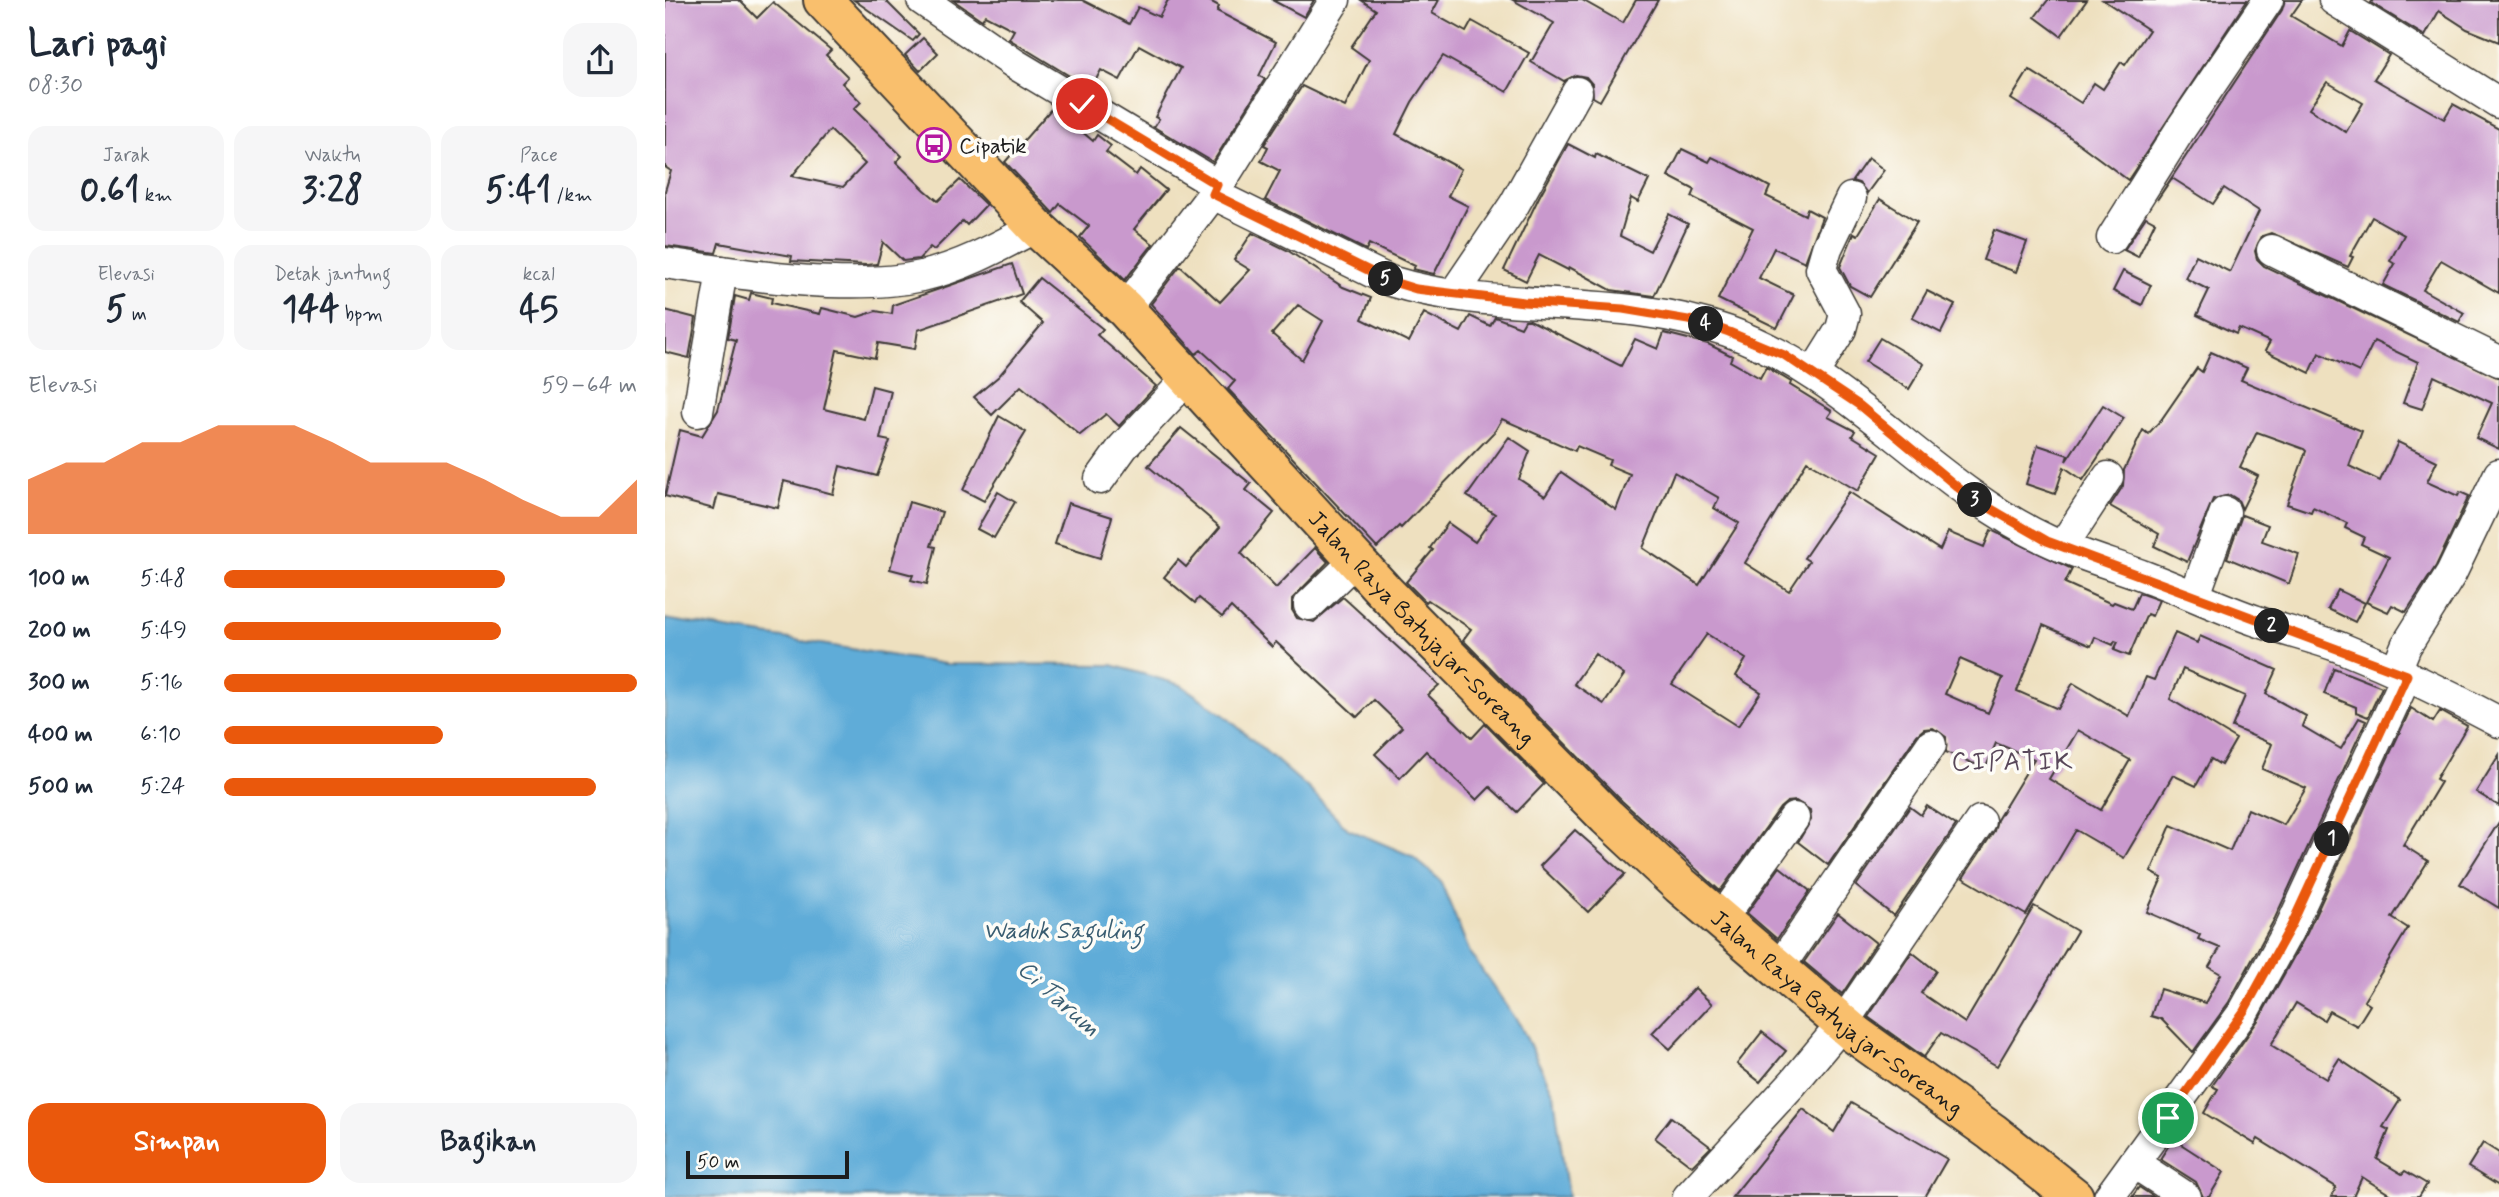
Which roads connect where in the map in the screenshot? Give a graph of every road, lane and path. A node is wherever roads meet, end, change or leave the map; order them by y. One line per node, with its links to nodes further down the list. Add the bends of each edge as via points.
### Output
1 (823, 0): 10 (highway, Jalan Raya Batujajar-Soreang)
2 (922, 0): 8 (street)
3 (1335, 0): 8 (street)
4 (2268, 0): 11 (street)
5 (2334, 0): 7 (street)
6 (1577, 92): 15 (street, via 1514,205)
7 (2497, 96)
8 (1215, 189): 15 (street, via 1390,281); 16 (street)
9 (1851, 198): 18 (street, via 1821,269 1845,314)
10 (1036, 227): 14 (street, via 960,263 896,280 843,282); 16 (highway, Jalan Raya Batujajar-Soreang)
11 (2112, 238)
12 (2272, 250): 17 (street)
13 (665, 263): 14 (street)
14 (722, 271): 20 (street)
15 (1453, 295): 18 (street, via 1591,305 1700,322)
16 (1125, 309): 19 (highway, Jalan Raya Batujajar-Soreang)
17 (2499, 361)
18 (1819, 365): 25 (street, via 1859,405 1967,495)
19 (1189, 377): 23 (street, via 1123,447); 26 (highway, Jalan Raya Batujajar-Soreang)
20 (698, 412)
21 (2499, 474): 29 (street, via 2451,574 2406,646)
22 (2108, 477): 25 (street)
23 (1100, 479)
24 (2225, 512): 27 (street)
25 (2062, 547): 27 (street)
26 (1357, 559): 28 (street); 34 (highway, Jalan Raya Batujajar-Soreang, via 1607,817)
27 (2195, 595): 29 (street)
28 (1309, 605)
29 (2402, 673): 30 (street); 37 (street, via 2291,926 2244,1011)
30 (2499, 722)
31 (1931, 745): 35 (street)
32 (1794, 818): 34 (street)
33 (1980, 821): 36 (street)
34 (1722, 918): 35 (highway, Jalan Raya Batujajar-Soreang)
35 (1778, 969): 36 (highway, Jalan Raya Batujajar-Soreang)
36 (1843, 1023): 38 (street); 39 (highway, Jalan Raya Batujajar-Soreang)
37 (2134, 1163): 40 (street); 41 (street)
38 (1688, 1197)
39 (2074, 1197)
40 (2109, 1197)
41 (2186, 1197)

